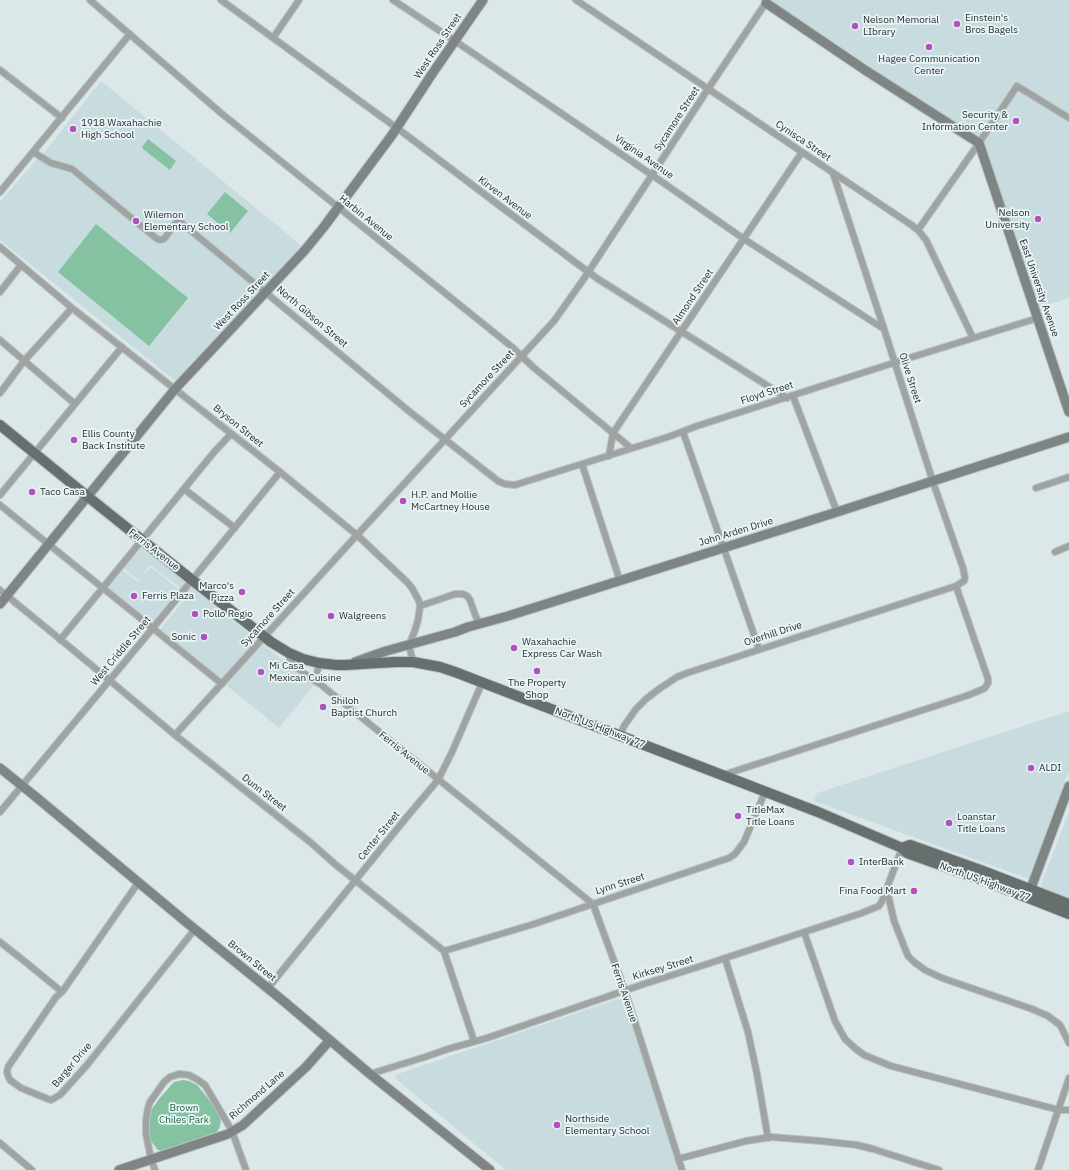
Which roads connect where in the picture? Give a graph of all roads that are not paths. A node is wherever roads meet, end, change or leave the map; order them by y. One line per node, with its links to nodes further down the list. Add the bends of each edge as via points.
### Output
1 (90, 0): 8 (street, Harbin Avenue)
2 (221, 0): 9 (street, Kirven Avenue)
3 (299, 0): 9 (street)
4 (393, 0): 10 (street, Virginia Avenue)
5 (483, 0): 10 (street, West Ross Street)
6 (576, 0): 12 (street, Cynisca Street)
7 (765, 1): 12 (street, Sycamore Street); 16 (street, via 865,70)
8 (130, 34): 13 (street); 22 (street, Harbin Avenue)
9 (273, 38): 15 (street, Kirven Avenue)
10 (455, 41): 15 (street, West Ross Street); 20 (street, Virginia Avenue)
11 (0, 70): 13 (street)
12 (708, 89): 18 (street, Cynisca Street); 20 (street, Sycamore Street)
13 (62, 118): 17 (street)
14 (1069, 118): 16 (street, via 1017,86)
15 (397, 128): 22 (street, West Ross Street); 27 (street, Kirven Avenue)
16 (979, 143): 23 (street); 31 (street, East University Avenue)
17 (33, 152): 21 (street); 29 (street, North Gibson Street, via 52,163 72,169 157,239 164,239 178,220)
18 (802, 152): 19 (street, Cynisca Street); 24 (street, Almond Street)
19 (833, 173): 23 (street, Cynisca Street); 32 (street, Olive Street)
20 (652, 176): 24 (street, Virginia Avenue); 27 (street, Sycamore Street)
21 (0, 192)
22 (337, 208): 29 (street, West Ross Street, via 305,250); 37 (street, Harbin Avenue, via 512,347)
23 (918, 230): 34 (street, Cynisca Street, via 926,240)
24 (744, 239): 32 (street, Virginia Avenue); 33 (street, Almond Street)
25 (0, 247): 26 (street, Bryson Street)
26 (21, 265): 28 (street); 30 (street, Bryson Street)
27 (588, 271): 33 (street, Kirven Avenue); 37 (street, Sycamore Street, via 554,321)
28 (0, 292)
29 (266, 292): 40 (street, West Ross Street); 50 (street, North Gibson Street)
30 (72, 308): 36 (street, Bryson Street); 38 (street)
31 (1038, 318): 34 (street, Floyd Street); 44 (street, East University Avenue)
32 (884, 329): 39 (street, Olive Street)
33 (682, 331): 42 (street, Kirven Avenue); 47 (street, Almond Street)
34 (973, 338): 39 (street, Floyd Street)
35 (0, 340): 38 (street)
36 (122, 346): 40 (street, Bryson Street); 43 (street)
37 (521, 357): 47 (street, Harbin Avenue); 50 (street, Sycamore Street)
38 (24, 362): 41 (street); 43 (street)
39 (895, 363): 42 (street, Floyd Street); 57 (street, Olive Street)
40 (175, 390): 48 (street, Bryson Street); 62 (street, West Ross Street)
41 (0, 393)
42 (790, 396): 46 (street, Floyd Street); 64 (street)
43 (75, 404): 52 (street)
44 (1069, 412)
45 (0, 425): 52 (main road, Ferris Avenue)
46 (683, 432): 51 (street, Floyd Street); 70 (street)
47 (613, 433): 51 (street, Harbin Avenue); 53 (street, Almond Street)
48 (231, 434): 55 (street, Bryson Street); 60 (street)
49 (1069, 437): 57 (street, John Arden Drive)
50 (445, 439): 58 (street, North Gibson Street); 66 (street, Sycamore Street)
51 (631, 448): 53 (street, Floyd Street)
52 (34, 453): 61 (street); 62 (main road, Ferris Avenue)
53 (609, 456): 54 (street, Floyd Street)
54 (582, 464): 58 (street, Floyd Street, via 515,485); 73 (street)
55 (280, 472): 65 (street, West Criddle Street); 66 (street, Bryson Street)
56 (1069, 477): 59 (street)
57 (933, 482): 64 (street, John Arden Drive); 74 (street, Olive Street, via 963,568 964,581)
58 (503, 484)
59 (1036, 488)
60 (184, 489): 65 (street); 67 (street)
61 (0, 495)
62 (87, 496): 67 (main road, Ferris Avenue); 68 (street, West Ross Street)
63 (0, 505): 68 (street)
64 (837, 512): 70 (street, John Arden Drive)
65 (235, 528): 72 (street, West Criddle Street)
66 (357, 535): 78 (street, Bryson Street, via 412,588); 81 (street, Sycamore Street)
67 (142, 540): 72 (main road, Ferris Avenue); 75 (street)
68 (48, 544): 75 (street); 76 (street, West Ross Street)
69 (1069, 546): 71 (street)
70 (723, 547): 73 (street, John Arden Drive); 84 (street)
71 (1054, 552)
72 (192, 580): 80 (street, West Criddle Street); 81 (main road, Ferris Avenue)
73 (620, 581): 79 (street, John Arden Drive)
74 (956, 586): 84 (street, Overhill Drive); 96 (street, via 988,679 985,688)
75 (102, 587): 80 (street); 82 (street)
76 (3, 593): 77 (street, West Ross Street); 82 (street, Dunn Street)
77 (0, 604)
78 (420, 606): 79 (street, via 455,594 463,594 470,600); 83 (street)
79 (480, 624): 83 (street, John Arden Drive)
80 (153, 628): 89 (street, West Criddle Street); 91 (street)
81 (264, 637): 85 (main road, Ferris Avenue); 91 (street, Sycamore Street)
82 (60, 640): 89 (street, Dunn Street)
83 (409, 645): 86 (street); 88 (street)
84 (759, 649): 94 (street, Overhill Drive, via 687,673 659,688 636,709)
85 (288, 653): 87 (main road, North US Highway 77); 92 (street, Ferris Avenue, via 292,663)
86 (413, 662): 88 (main road, North US Highway 77); 90 (main road, North US Highway 77, via 440,667)
87 (319, 663): 88 (main road, North US Highway 77); 92 (street, via 317,674)
88 (346, 666)
89 (110, 681): 93 (street, Dunn Street); 98 (street, West Criddle Street)
90 (482, 683): 94 (main road, North US Highway 77); 97 (street, Center Street)
91 (222, 684): 93 (street, Sycamore Street)
92 (320, 684): 97 (street, Ferris Avenue)
93 (175, 735): 103 (street, Dunn Street)
94 (620, 736): 96 (main road, North US Highway 77)
95 (0, 768): 98 (street, Brown Street)
96 (721, 775): 100 (main road, North US Highway 77)
97 (438, 780): 103 (street, Center Street); 107 (street, Ferris Avenue)
98 (23, 786): 101 (street, West Criddle Street); 104 (street, Brown Street)
99 (1069, 786): 106 (street)
100 (765, 792): 102 (main road, North US Highway 77); 107 (street, Lynn Street, via 744,842 730,858)
101 (0, 812)
102 (902, 848): 105 (street, Kirksey Street); 106 (main road, North US Highway 77, via 910,844 983,871)
103 (356, 881): 113 (street, Dunn Street); 115 (street, Center Street)
104 (138, 883): 110 (street, Brown Street); 117 (street, Barger Drive)
105 (887, 890): 111 (street, Kirksey Street, via 879,906); 120 (street, via 894,921 908,956 914,962 942,978 1048,1016 1060,1025)
106 (1029, 894): 108 (main road, North US Highway 77); 109 (main road, North US Highway 77)
107 (593, 904): 113 (street, Lynn Street); 116 (street, Ferris Avenue)
108 (1069, 904)
109 (1069, 914)
110 (194, 929): 115 (street, Brown Street); 117 (street, Barger Drive, via 66,1090 51,1100 21,1088 10,1080 7,1072 56,997)
111 (804, 932): 114 (street, Kirksey Street); 123 (street, via 835,1021 845,1039 864,1055 891,1066)
112 (0, 942): 117 (street)
113 (444, 951): 119 (street)
114 (725, 958): 116 (street, Kirksey Street); 126 (street, via 748,1032)
115 (268, 988): 118 (street, Brown Street)
116 (625, 990): 119 (street, Kirksey Street); 129 (street, Ferris Avenue)
117 (62, 992)
118 (330, 1040): 121 (street, Brown Street); 125 (street, Richmond Lane, via 306,1067 242,1125)
119 (474, 1041): 121 (street, Kirksey Street)
120 (1069, 1043)
121 (370, 1074): 130 (street, Brown Street)
122 (1069, 1078): 123 (street)
123 (1059, 1110): 124 (street); 137 (street)
124 (1069, 1110)
125 (232, 1131): 128 (street, Richmond Lane); 128 (street, via 205,1085 189,1075 179,1074 170,1077 156,1092 148,1108 146,1134); 134 (street)
126 (768, 1138): 129 (street, via 746,1141); 136 (street, via 857,1145)
127 (0, 1143): 131 (street)
128 (151, 1159): 132 (street, Richmond Lane); 133 (street)
129 (678, 1159): 135 (street, Ferris Avenue)
130 (485, 1169)
131 (32, 1170)
132 (118, 1170)
133 (155, 1170)
134 (246, 1170)
135 (682, 1170)
136 (939, 1170)
137 (1038, 1170)

